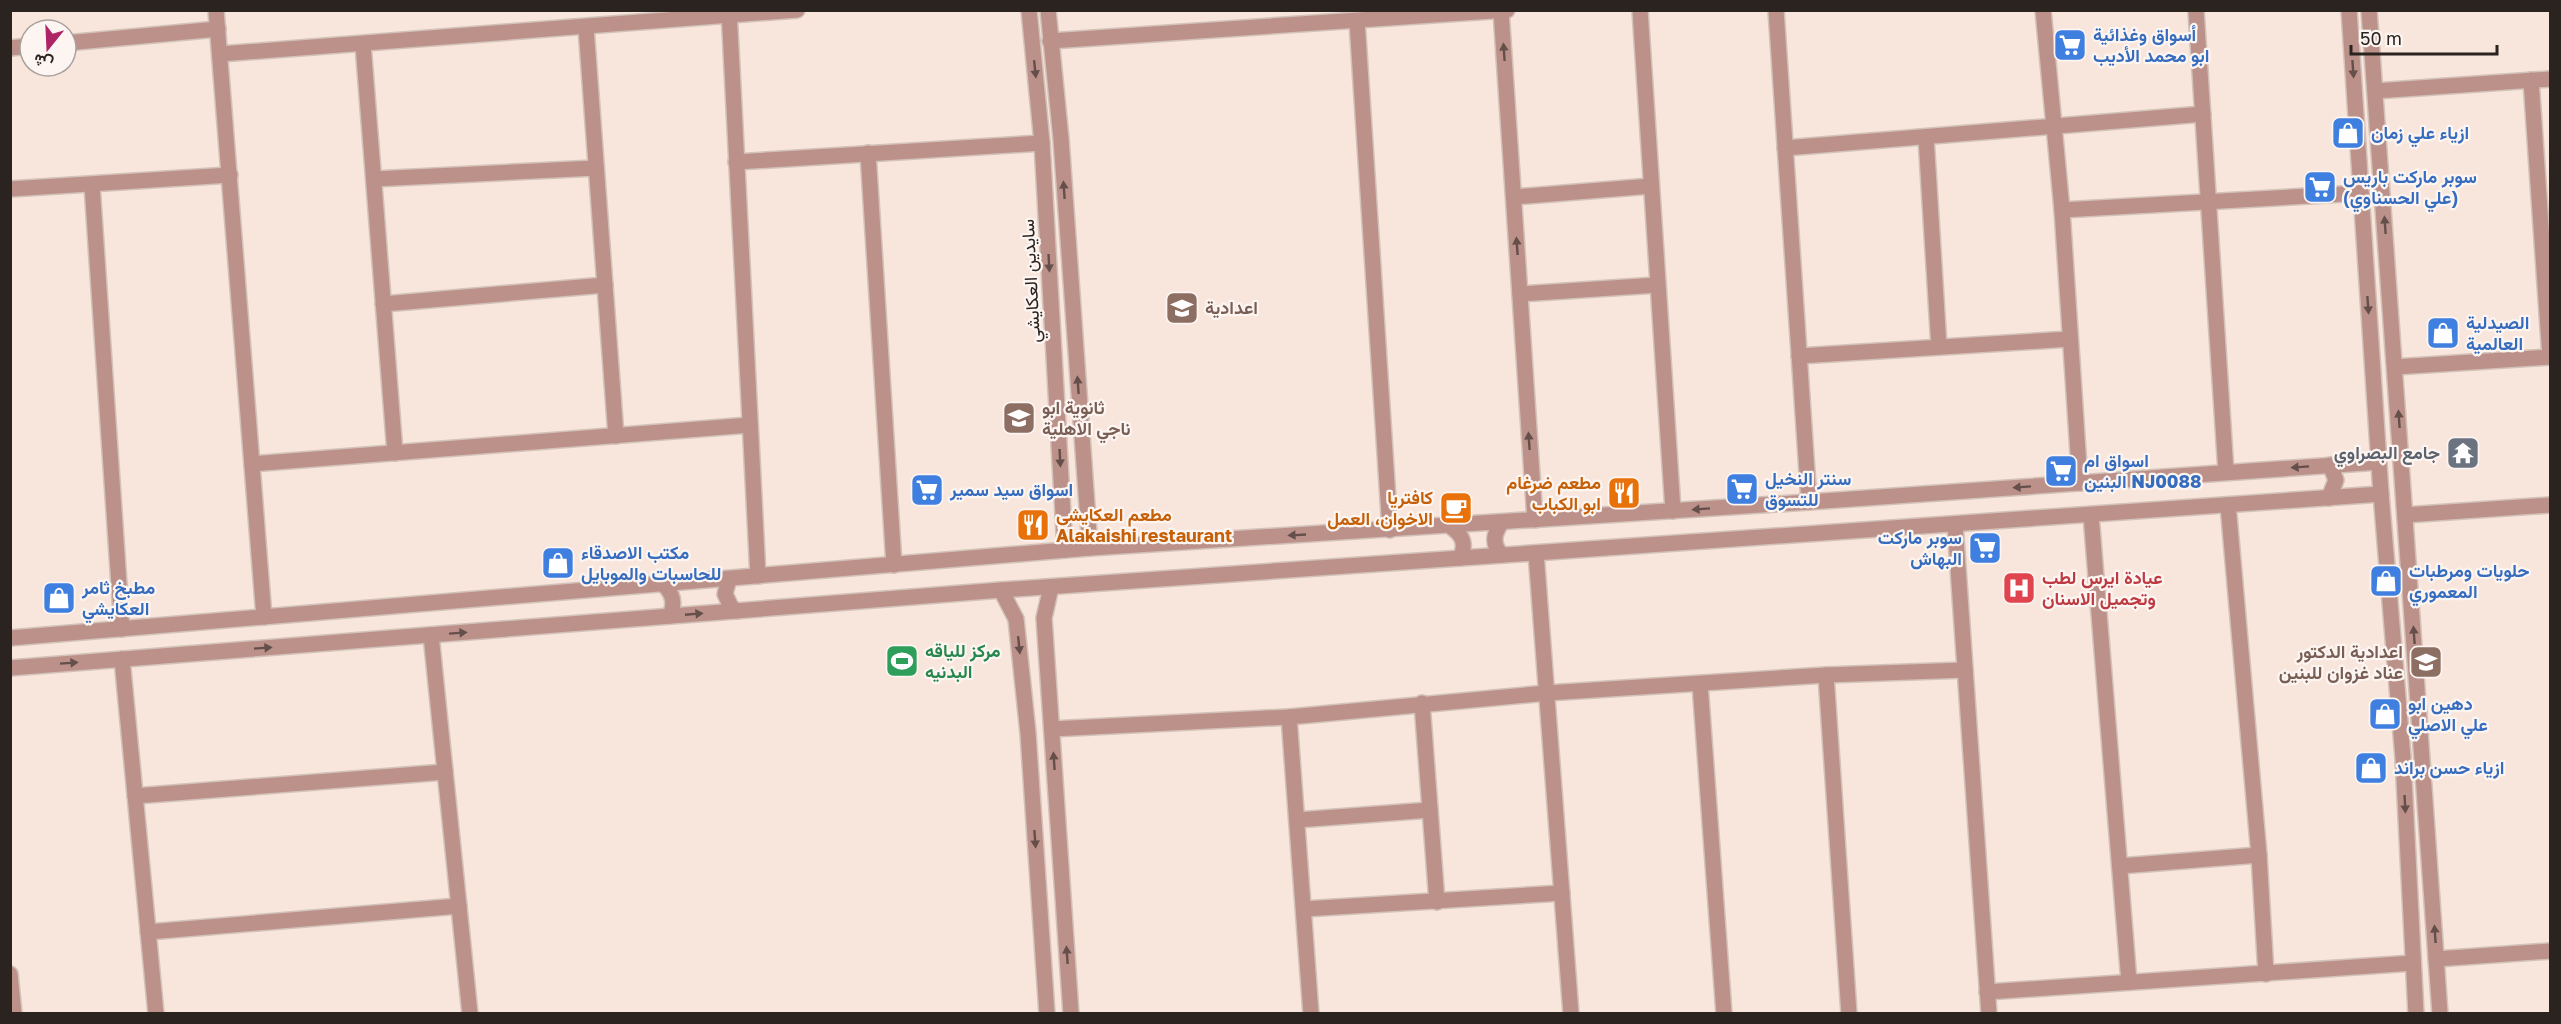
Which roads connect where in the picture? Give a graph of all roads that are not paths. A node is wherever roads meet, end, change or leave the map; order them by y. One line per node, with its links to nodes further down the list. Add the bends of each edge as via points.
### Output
1 (216, 10): 16 (street)
2 (797, 10): 11 (street)
3 (1029, 10): 27 (street, سايدين العكايشي, one-way to 27)
4 (1048, 10): 18 (street)
5 (1507, 10): 10 (street)
6 (1640, 10): 35 (street)
7 (1776, 10): 28 (street)
8 (2043, 10): 25 (street)
9 (2196, 10): 24 (street)
10 (1501, 11): 14 (street); 38 (street, one-way to 10)
11 (729, 13): 15 (street); 30 (street)
12 (2370, 15): 13 (street); 23 (street)
13 (2349, 16): 37 (street, one-way to 37)
14 (1366, 17): 18 (street); 71 (street)
15 (586, 27): 19 (street); 31 (street)
16 (218, 29): 17 (street); 20 (street)
17 (78, 42)
18 (1050, 42): 72 (street, one-way to 18, via 1061,140)
19 (363, 44): 20 (street); 33 (street)
20 (220, 54): 32 (street)
21 (2550, 79): 22 (street)
22 (2531, 80): 23 (street); 41 (street)
23 (2375, 92): 50 (street, one-way to 23)
24 (2203, 114): 25 (street); 39 (street)
25 (2054, 128): 26 (street); 40 (street)
26 (1926, 137): 28 (street); 47 (street)
27 (1042, 143): 29 (street); 73 (street, سايدين العكايشي, one-way to 73)
28 (1785, 148): 48 (street)
29 (868, 153): 30 (street); 77 (street)
30 (736, 162): 51 (street)
31 (596, 168): 33 (street); 42 (street)
32 (230, 174): 34 (street); 55 (street)
33 (374, 179): 45 (street)
34 (92, 184): 36 (street); 88 (street)
35 (1651, 186): 38 (street); 43 (street)
36 (10, 189)
37 (2361, 192): 39 (street); 54 (street, one-way to 54)
38 (1514, 197): 44 (street, one-way to 38)
39 (2210, 201): 40 (street); 57 (street)
40 (2061, 210): 46 (street)
41 (2546, 217): 49 (street)
42 (605, 285): 45 (street); 52 (street)
43 (1657, 285): 44 (street); 64 (street)
44 (1520, 294): 67 (street, one-way to 44)
45 (383, 304): 53 (street)
46 (2070, 339): 47 (street); 58 (street)
47 (1940, 347): 48 (street)
48 (1799, 356): 61 (street)
49 (2550, 357): 50 (street)
50 (2395, 367): 66 (street, one-way to 50)
51 (750, 425): 52 (street); 78 (street)
52 (616, 436): 53 (street)
53 (395, 453): 55 (street)
54 (2379, 462): 56 (street); 59 (street)
55 (252, 464): 85 (street)
56 (2330, 465): 57 (street, one-way to 57); 60 (street, via 2336,480)
57 (2226, 472): 58 (street)
58 (2079, 483): 61 (street, one-way to 61)
59 (2381, 494): 60 (street); 99 (street)
60 (2329, 498): 62 (street)
61 (1809, 502): 64 (street, one-way to 64)
62 (2228, 505): 65 (street); 108 (street)
63 (2550, 505): 66 (street)
64 (1673, 511): 67 (street)
65 (2091, 515): 69 (street); 109 (street)
66 (2406, 515): 100 (street, one-way to 66)
67 (1535, 520): 68 (street)
68 (1502, 522): 70 (street); 75 (street, via 1495,539)
69 (1955, 524): 74 (street); 93 (street)
70 (1450, 526): 71 (street); 76 (street, via 1464,542)
71 (1390, 530): 72 (street, one-way to 72)
72 (1090, 548): 73 (street)
73 (1065, 550): 77 (street)
74 (1536, 553): 75 (street); 96 (street)
75 (1502, 555): 76 (street)
76 (1460, 558): 81 (street)
77 (894, 565): 78 (street)
78 (758, 576): 79 (street)
79 (729, 579): 80 (street); 83 (street, via 725,594)
80 (663, 584): 84 (street, via 673,596); 85 (street)
81 (1051, 587): 82 (street); 86 (street)
82 (1001, 590): 83 (street); 87 (street)
83 (737, 611): 84 (street, one-way to 83)
84 (670, 616): 89 (street, one-way to 84)
85 (264, 617): 88 (street)
86 (1044, 618): 87 (street); 101 (street)
87 (1016, 619): 125 (street, one-way to 125, via 1028,733)
88 (122, 629): 90 (street)
89 (431, 635): 91 (street, one-way to 89); 102 (street)
90 (10, 638)
91 (122, 659): 92 (street, one-way to 91); 105 (street)
92 (10, 668)
93 (1965, 670): 94 (street); 121 (street)
94 (1826, 675): 95 (street); 130 (street)
95 (1700, 684): 96 (street); 129 (street)
96 (1547, 693): 97 (street); 110 (street)
97 (1422, 703): 98 (street); 106 (street)
98 (1289, 717): 101 (street); 107 (street)
99 (2400, 727): 100 (street, via 2411,731); 103 (street)
100 (2420, 727): 104 (street)
101 (1052, 729): 126 (street, one-way to 101)
102 (445, 772): 105 (street); 112 (street)
103 (2404, 776): 104 (street, via 2414,772); 117 (street, one-way to 117)
104 (2424, 776): 116 (street, one-way to 104)
105 (135, 796): 114 (street)
106 (1430, 810): 107 (street); 111 (street)
107 (1297, 820): 113 (street)
108 (2259, 855): 109 (street); 119 (street)
109 (2120, 866): 120 (street)
110 (1562, 893): 111 (street); 128 (street)
111 (1437, 902): 113 (street)
112 (459, 906): 114 (street); 124 (street)
113 (1304, 909): 127 (street)
114 (148, 932): 123 (street)
115 (2550, 951): 116 (street)
116 (2436, 959): 133 (street)
117 (2412, 963): 119 (street); 132 (street)
118 (10, 974): 122 (street)
119 (2266, 974): 120 (street)
120 (2129, 982): 121 (street)
121 (1987, 992): 131 (street)
122 (14, 1014)
123 (156, 1014)
124 (470, 1014)
125 (1047, 1014)
126 (1071, 1014)
127 (1311, 1014)
128 (1571, 1014)
129 (1724, 1014)
130 (1849, 1014)
131 (1989, 1014)
132 (2416, 1014)
133 (2440, 1014)

